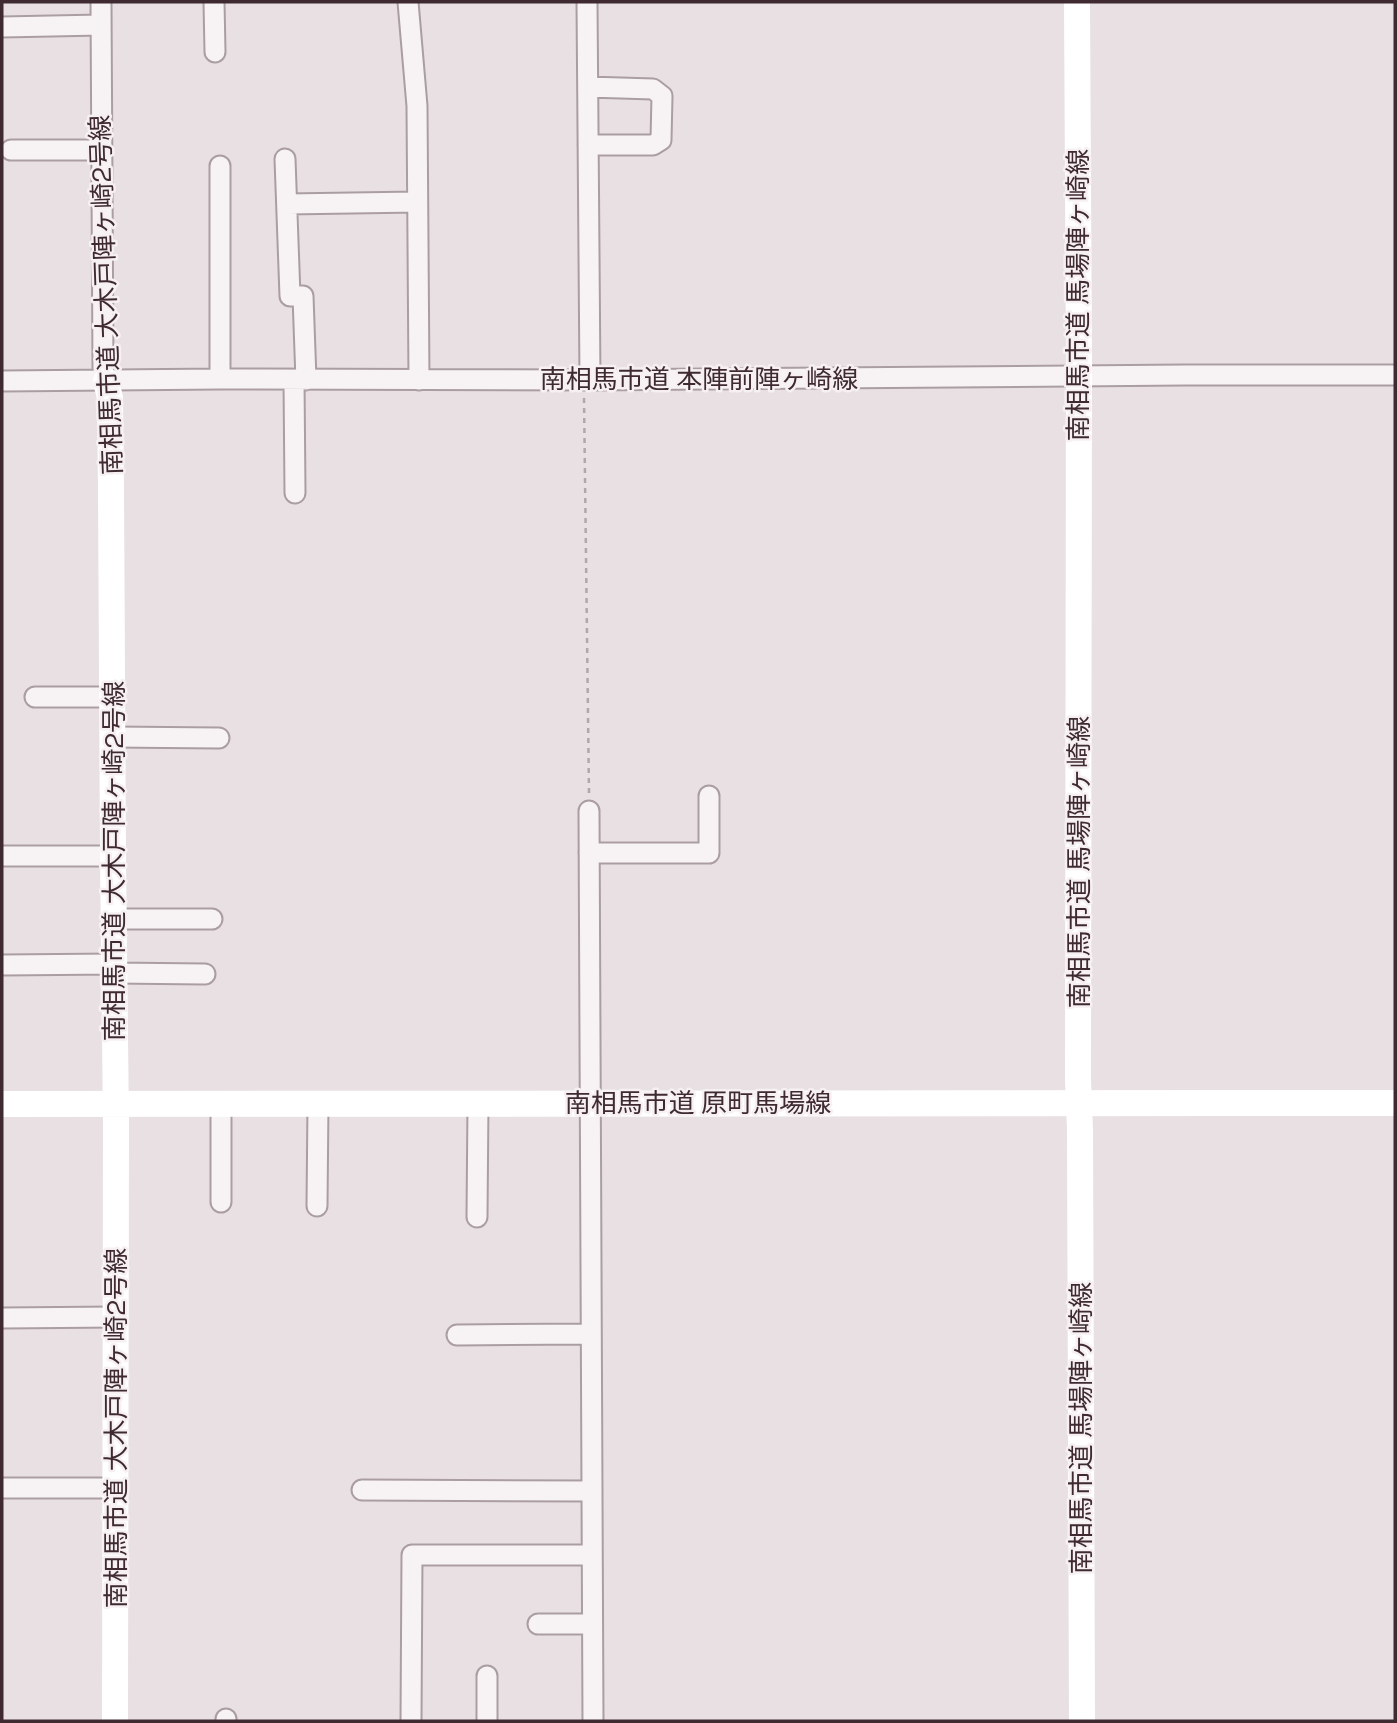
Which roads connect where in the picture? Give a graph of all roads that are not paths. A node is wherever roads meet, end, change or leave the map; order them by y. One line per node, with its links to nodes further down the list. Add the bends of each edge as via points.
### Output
1 (101, 2): 6 (street, 南相馬市道 大木戸陣ヶ崎2号線)
2 (214, 2): 8 (street)
3 (408, 2): 15 (street, via 417,106)
4 (587, 2): 9 (street)
5 (1077, 2): 18 (street, 南相馬市道 馬場陣ヶ崎線)
6 (101, 25): 7 (street); 12 (street, 南相馬市道 大木戸陣ヶ崎2号線)
7 (2, 27)
8 (215, 52)
9 (588, 87): 10 (street); 10 (street, via 653,89 662,96 661,140 653,145)
10 (588, 145): 22 (street)
11 (11, 150): 12 (street)
12 (101, 150): 24 (street, 南相馬市道 大木戸陣ヶ崎2号線)
13 (285, 159): 16 (street)
14 (220, 166): 19 (street)
15 (417, 202): 16 (street); 21 (street)
16 (286, 204): 20 (street, via 290,296 303,296)
17 (1395, 375): 18 (street, 南相馬市道 本陣前陣ヶ崎線)
18 (1078, 377): 22 (street, 南相馬市道 本陣前陣ヶ崎線); 40 (street, 南相馬市道 馬場陣ヶ崎線)
19 (220, 379): 20 (street, 南相馬市道 本陣前陣ヶ崎線); 24 (street, 南相馬市道 本陣前陣ヶ崎線)
20 (300, 380): 21 (street, 南相馬市道 本陣前陣ヶ崎線); 25 (street)
21 (419, 380): 22 (street, 南相馬市道 本陣前陣ヶ崎線)
22 (590, 380)
23 (2, 381): 24 (street, 南相馬市道 本陣前陣ヶ崎線)
24 (106, 381): 27 (street, 南相馬市道 大木戸陣ヶ崎2号線, via 110,398)
25 (295, 493)
26 (35, 697): 27 (street)
27 (112, 697): 28 (street, 南相馬市道 大木戸陣ヶ崎2号線)
28 (113, 737): 29 (street); 34 (street, 南相馬市道 大木戸陣ヶ崎2号線)
29 (219, 738)
30 (709, 796): 32 (street, via 709,853)
31 (589, 811): 32 (street)
32 (589, 853): 44 (street)
33 (2, 856): 34 (street)
34 (113, 856): 35 (street, 南相馬市道 大木戸陣ヶ崎2号線)
35 (114, 919): 36 (street); 38 (street, 南相馬市道 大木戸陣ヶ崎2号線)
36 (212, 919)
37 (2, 965): 38 (street)
38 (114, 968): 39 (street); 47 (street, 南相馬市道 大木戸陣ヶ崎2号線)
39 (205, 974)
40 (1079, 1102): 44 (street, 南相馬市道 原町馬場線); 45 (street, 南相馬市道 原町馬場線); 67 (street, 南相馬市道 馬場陣ヶ崎線)
41 (221, 1103): 42 (street, 南相馬市道 原町馬場線); 47 (street, 南相馬市道 原町馬場線); 48 (street)
42 (318, 1103): 43 (street, 南相馬市道 原町馬場線); 49 (street)
43 (478, 1103): 44 (street, 南相馬市道 原町馬場線); 50 (street)
44 (590, 1103): 53 (street)
45 (1395, 1103)
46 (2, 1104): 47 (street, 南相馬市道 原町馬場線)
47 (115, 1104): 51 (street, 南相馬市道 大木戸陣ヶ崎2号線)
48 (221, 1202)
49 (317, 1206)
50 (477, 1217)
51 (116, 1317): 52 (street); 55 (street, 南相馬市道 大木戸陣ヶ崎2号線)
52 (2, 1318)
53 (591, 1334): 54 (street); 58 (street)
54 (457, 1335)
55 (116, 1488): 56 (street); 63 (street, 南相馬市道 大木戸陣ヶ崎2号線)
56 (2, 1489)
57 (362, 1490): 58 (street)
58 (591, 1491): 59 (street)
59 (591, 1555): 61 (street); 64 (street, via 412,1555)
60 (538, 1624): 61 (street)
61 (592, 1624): 66 (street)
62 (486, 1676): 65 (street)
63 (115, 1721)
64 (411, 1721)
65 (487, 1721)
66 (593, 1721)
67 (1082, 1721)

